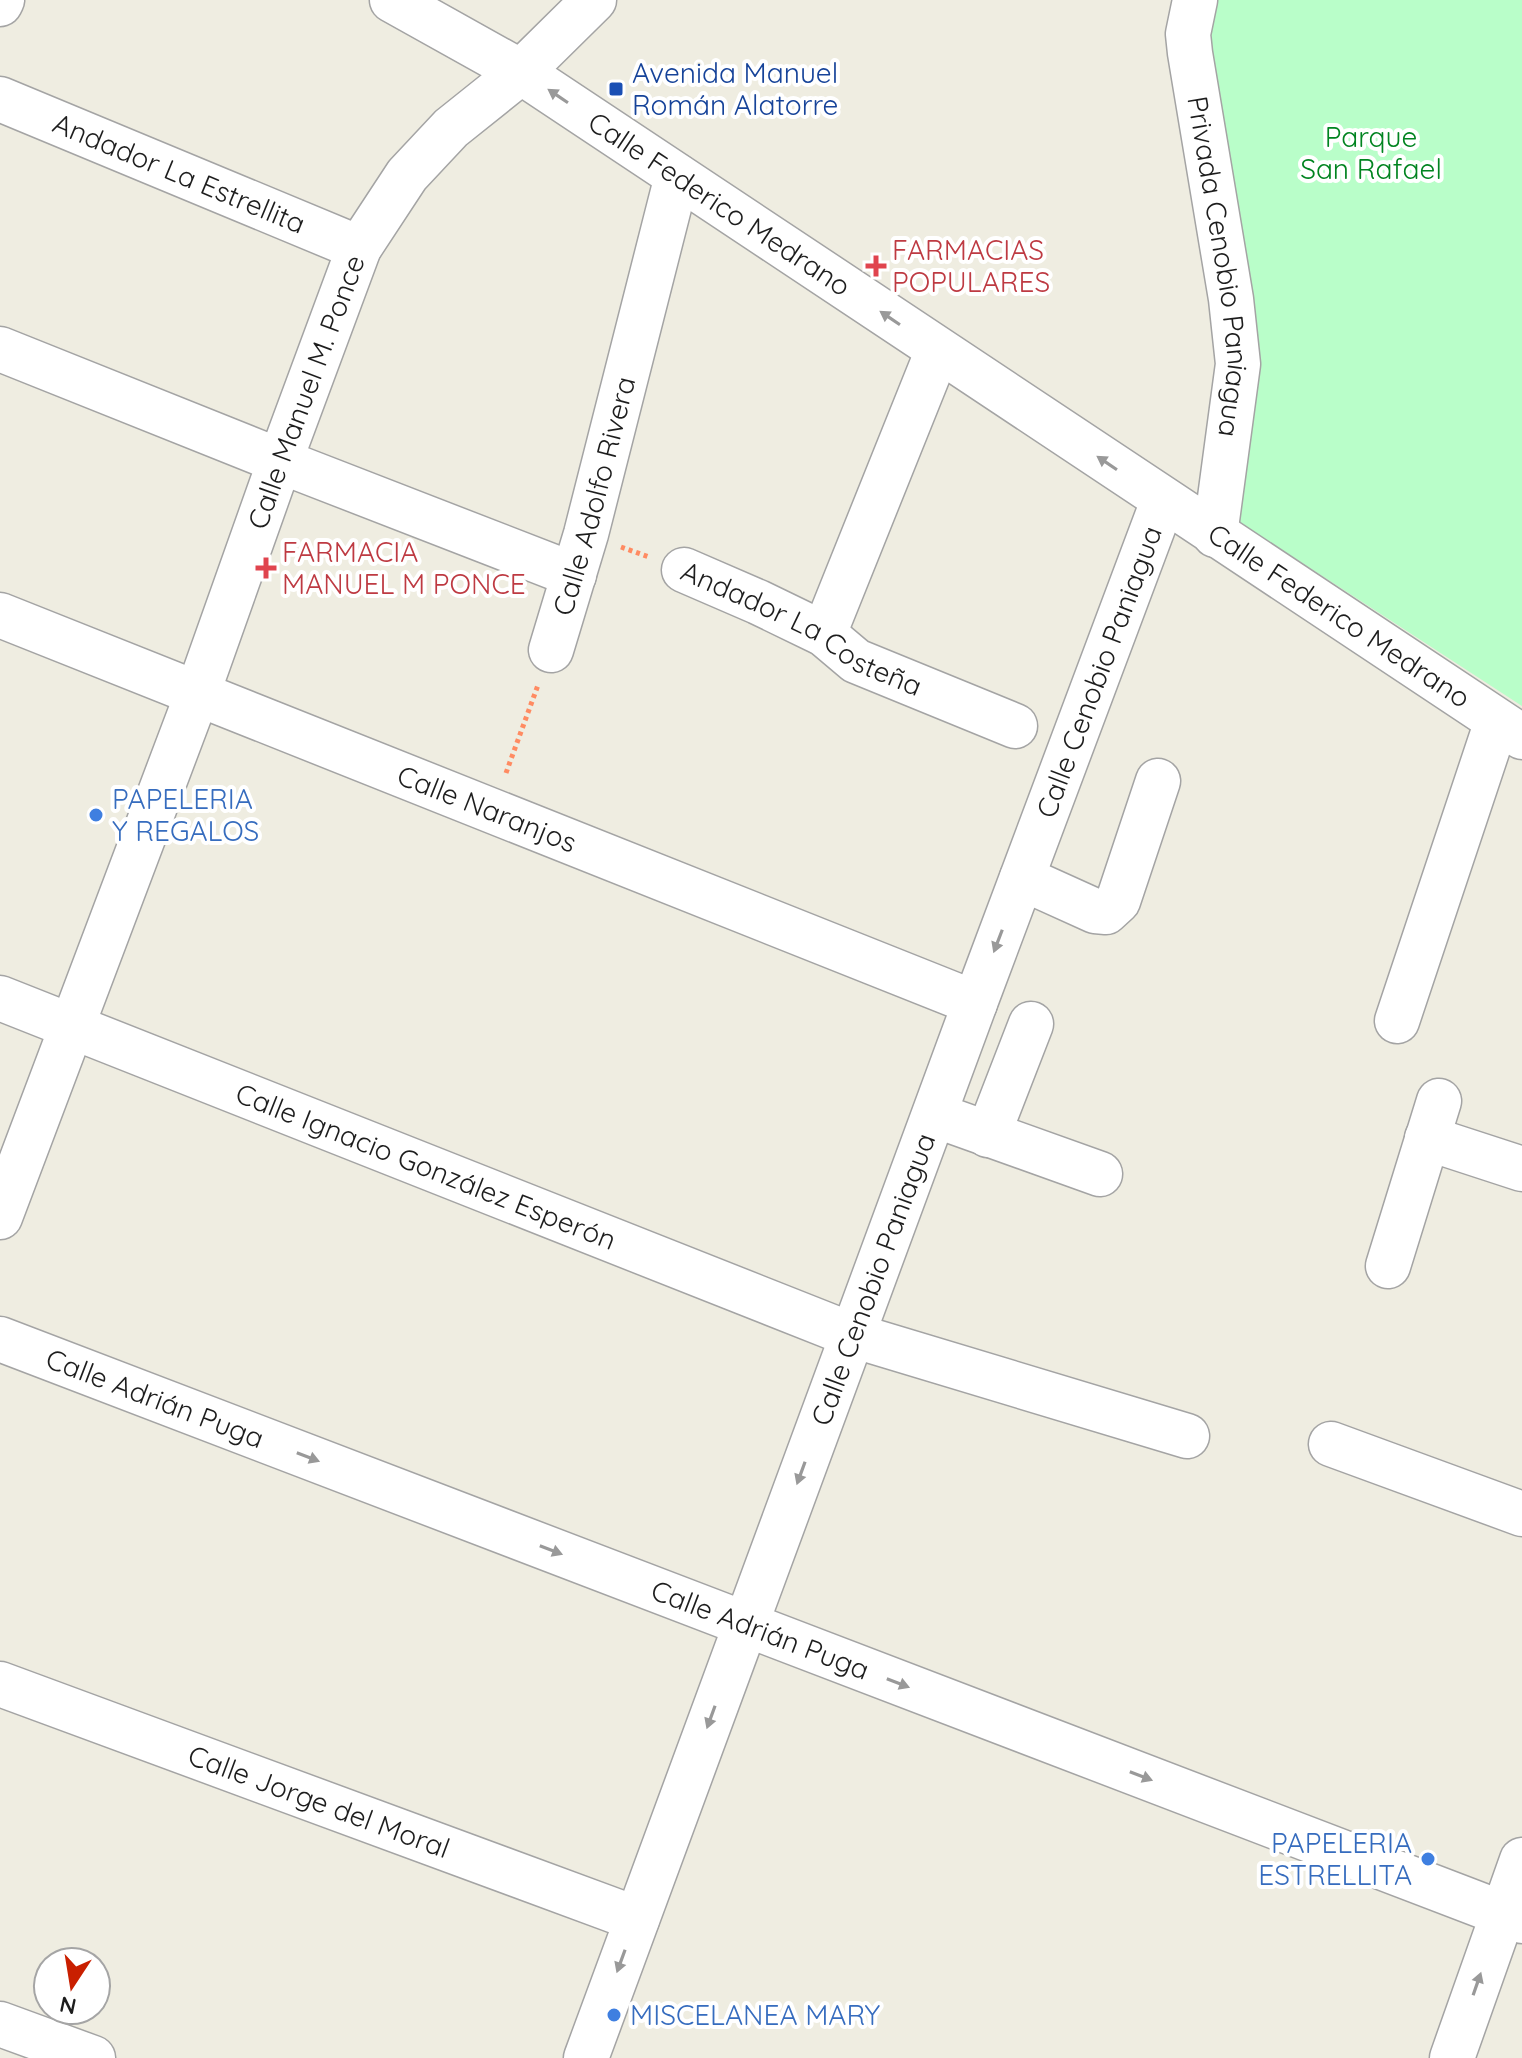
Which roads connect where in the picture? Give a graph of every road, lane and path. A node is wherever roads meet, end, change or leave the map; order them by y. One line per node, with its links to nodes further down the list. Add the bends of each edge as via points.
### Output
1 (392, 0): 4 (street, Calle Federico Medrano)
2 (594, 0): 4 (street, Calle Manuel M. Ponce)
3 (1195, 0): 12 (street, Privada Cenobio Paniagua, via 1190,53 1238,364)
4 (521, 72): 6 (street, Calle Federico Medrano, one-way to 4); 7 (street, Calle Manuel M. Ponce, via 451,128 407,175)
5 (0, 99): 7 (street, Andador La Estrellita)
6 (677, 176): 9 (street, Calle Federico Medrano, one-way to 6); 13 (street, Calle Adolfo Rivera)
7 (359, 248): 10 (street, Calle Manuel M. Ponce)
8 (0, 349): 10 (street)
9 (938, 350): 11 (street, Calle Federico Medrano, one-way to 9); 16 (street)
10 (280, 461): 13 (street, via 381,500); 18 (street, Calle Manuel M. Ponce)
11 (1163, 501): 12 (street, Calle Federico Medrano); 23 (street, Calle Cenobio Paniagua)
12 (1215, 535): 20 (street, Calle Federico Medrano)
13 (580, 554): 14 (path, Andador La Costeña); 17 (street, Calle Adolfo Rivera)
14 (684, 570): 16 (street, Andador La Costeña)
15 (0, 615): 18 (street, Calle Naranjos)
16 (824, 634): 19 (street, Andador La Costeña, via 856,661)
17 (551, 650): 22 (path, Calle Adolfo Rivera)
18 (197, 695): 22 (street, Calle Naranjos); 28 (street, Calle Manuel M. Ponce)
19 (1015, 726)
20 (1510, 729): 26 (street)
21 (1158, 781): 23 (street, via 1118,901 1106,912)
22 (492, 812): 25 (street, Calle Naranjos)
23 (1022, 878): 25 (street, Calle Cenobio Paniagua, one-way to 25)
24 (0, 998): 28 (street, Calle Ignacio González Esperón)
25 (975, 1003): 29 (street, Calle Cenobio Paniagua)
26 (1397, 1021)
27 (1031, 1024): 30 (street)
28 (72, 1026): 33 (street, Calle Manuel M. Ponce); 35 (street, Calle Ignacio González Esperón)
29 (935, 1115): 30 (street); 35 (street, Calle Cenobio Paniagua)
30 (988, 1135): 32 (street)
31 (1522, 1169): 34 (street, via 1433,1120)
32 (1100, 1174)
33 (0, 1217)
34 (1388, 1266)
35 (852, 1335): 37 (street, Calle Ignacio González Esperón); 40 (street, Calle Cenobio Paniagua, one-way to 40)
36 (0, 1339): 40 (street, Calle Adrián Puga, one-way to 40)
37 (1187, 1436)
38 (1331, 1444): 39 (street)
39 (1522, 1514)
40 (745, 1625): 43 (street, Calle Adrián Puga, one-way to 43); 44 (street, Calle Cenobio Paniagua, one-way to 44)
41 (0, 1684): 44 (street, Calle Jorge del Moral)
42 (1522, 1860): 43 (street)
43 (1512, 1917): 48 (street, one-way to 43)
44 (637, 1919): 47 (street, Calle Cenobio Paniagua, one-way to 47)
45 (0, 2024): 46 (street)
46 (93, 2058)
47 (586, 2058)
48 (1452, 2058)

